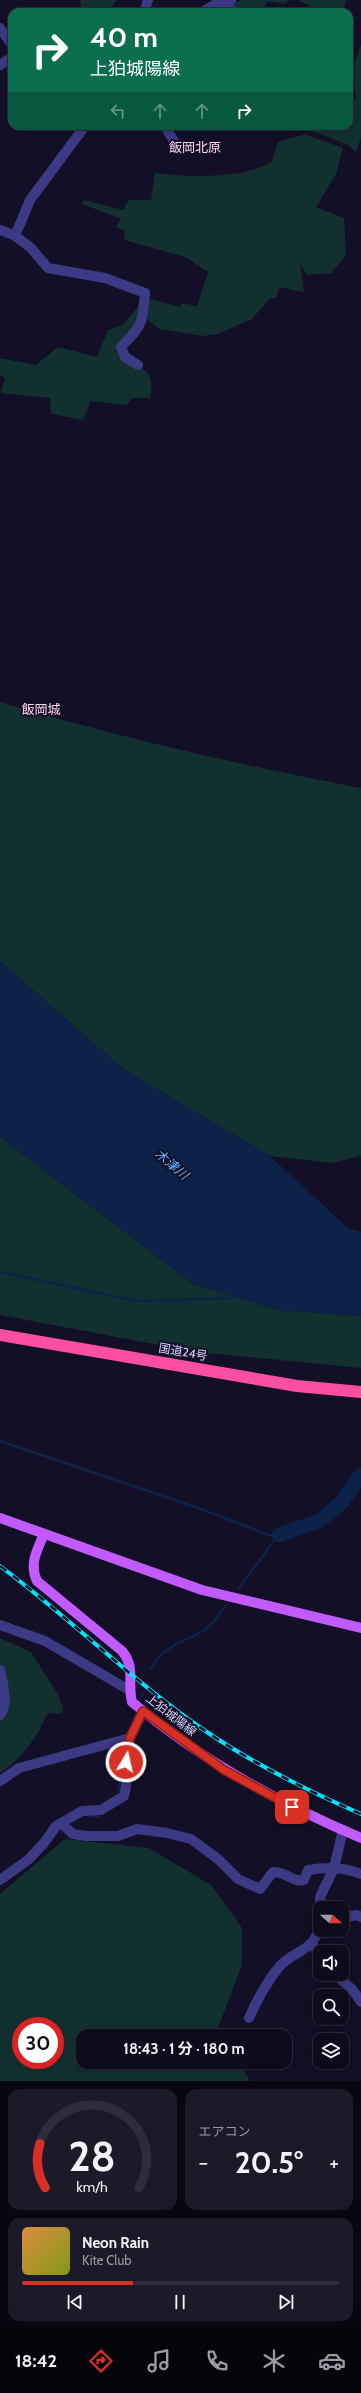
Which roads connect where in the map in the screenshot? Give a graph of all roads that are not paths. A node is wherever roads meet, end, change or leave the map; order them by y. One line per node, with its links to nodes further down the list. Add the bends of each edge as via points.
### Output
1 (226, 2): 2 (street)
2 (212, 8)
3 (0, 28): 4 (street)
4 (8, 40)
5 (82, 130): 9 (street, via 30,200)
6 (167, 130): 7 (street)
7 (176, 145)
8 (0, 230): 9 (street)
9 (14, 235): 10 (street, via 37,252 48,268 105,278 145,293 140,326 133,337 121,347 125,357)
10 (138, 365)
11 (0, 1335): 12 (highway, 国道24号, via 297,1386)
12 (361, 1392)
13 (0, 1518): 14 (main road)
14 (44, 1534): 16 (main road, via 202,1590); 18 (main road, via 33,1560 32,1570 37,1581 122,1651 131,1664)
15 (0, 1625): 18 (street, via 45,1641)
16 (361, 1628)
17 (0, 1670): 20 (street, via 5,1695 4,1709)
18 (129, 1690): 19 (main road, 上狛城陽線, via 132,1702)
19 (143, 1711): 21 (street); 24 (main road, 上狛城陽線, via 224,1770 305,1814)
20 (0, 1715)
21 (130, 1738): 22 (street, via 19,1768); 23 (street, via 126,1762 128,1780 124,1796 101,1810 82,1812)
22 (0, 1781)
23 (61, 1823): 26 (street, via 73,1834 86,1836 118,1836 137,1829 167,1832 191,1839 218,1859 238,1879 260,1888 273,1872 287,1874 292,1880 299,1881 304,1880 308,1870); 28 (street, via 28,1860)
24 (343, 1830): 25 (main road, 上狛城陽線); 26 (street)
25 (361, 1838)
26 (334, 1868): 27 (street, via 348,1869); 29 (street)
27 (361, 1874)
28 (0, 1880)
29 (320, 1901)
30 (349, 1917): 31 (street)
31 (361, 1917)
32 (315, 1937): 33 (street)
33 (312, 1944): 36 (street, via 279,1967 260,1996)
34 (342, 1981): 35 (street)
35 (361, 2002)
36 (250, 2018)

